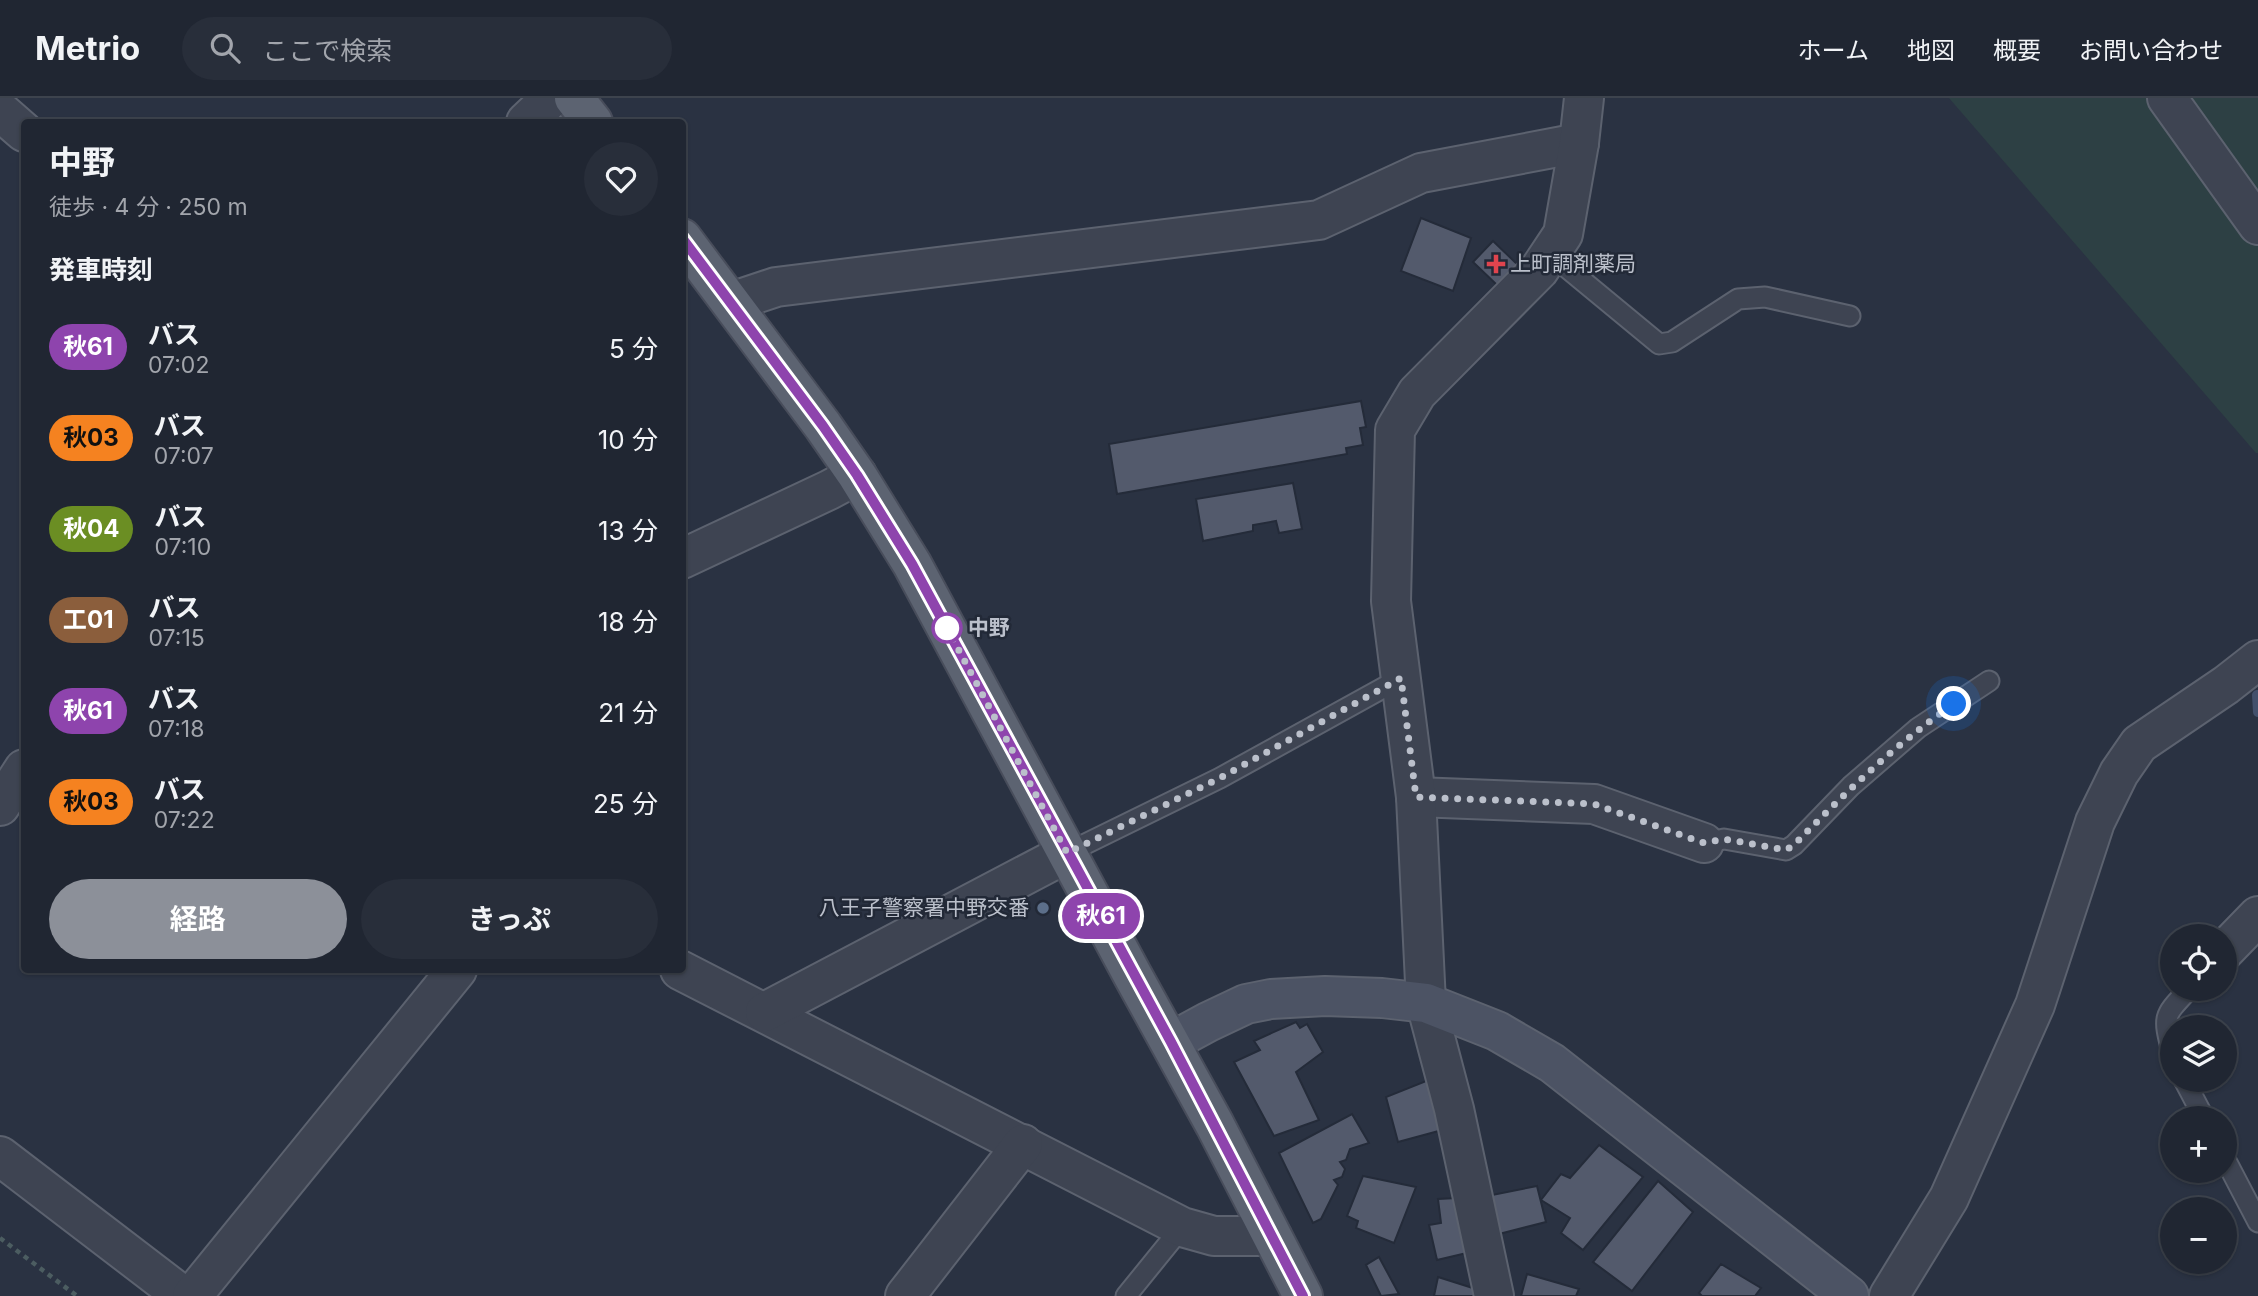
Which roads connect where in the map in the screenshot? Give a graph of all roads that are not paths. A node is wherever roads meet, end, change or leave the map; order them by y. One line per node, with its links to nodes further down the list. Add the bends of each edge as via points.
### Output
1 (551, 98): 6 (street)
2 (574, 98): 7 (main road)
3 (1584, 98): 9 (street)
4 (2167, 98): 10 (street)
5 (0, 111): 8 (street)
6 (529, 119)
7 (591, 119)
8 (21, 129)
9 (1579, 143): 12 (street, via 1563,234); 13 (street, via 1421,173 1319,220 776,287)
10 (2258, 225)
11 (686, 243): 13 (main road)
12 (1550, 254): 14 (lane, via 1659,344 1672,342 1738,299 1765,297); 18 (street, via 1417,393 1395,430 1391,601)
13 (732, 302): 15 (main road)
14 (1850, 316)
15 (857, 475): 16 (street); 24 (main road, via 912,564)
16 (686, 557)
17 (2258, 660): 47 (street, via 2139,744 2119,773 2095,822 2035,1005 1949,1198)
18 (1401, 678): 21 (street); 24 (lane, via 1220,778)
19 (1989, 681): 23 (lane, via 1918,728 1786,850 1724,839)
20 (21, 774): 22 (street)
21 (1416, 797): 23 (street, via 1594,804); 30 (street)
22 (0, 806)
23 (1704, 843)
24 (1067, 853): 31 (street); 33 (main road)
25 (2258, 916): 26 (street)
26 (2237, 938)
27 (455, 973): 41 (street)
28 (686, 973): 31 (street)
29 (2178, 1001): 32 (lane)
30 (1426, 1003): 33 (street, via 1325,996 1271,999 1246,1004); 45 (street); 46 (street, via 1497,1031 1552,1063)
31 (765, 1012): 34 (street)
32 (2167, 1015)
33 (1171, 1042): 39 (main road)
34 (1023, 1144): 38 (street); 42 (street)
35 (0, 1156): 40 (street)
36 (2237, 1182): 37 (lane)
37 (2258, 1222)
38 (1182, 1227): 39 (street, via 1214,1236); 43 (lane)
39 (1272, 1236): 44 (main road)
40 (183, 1296)
41 (192, 1296)
42 (905, 1296)
43 (1126, 1296)
44 (1303, 1296)
45 (1494, 1296)
46 (1849, 1296)
47 (1889, 1296)

